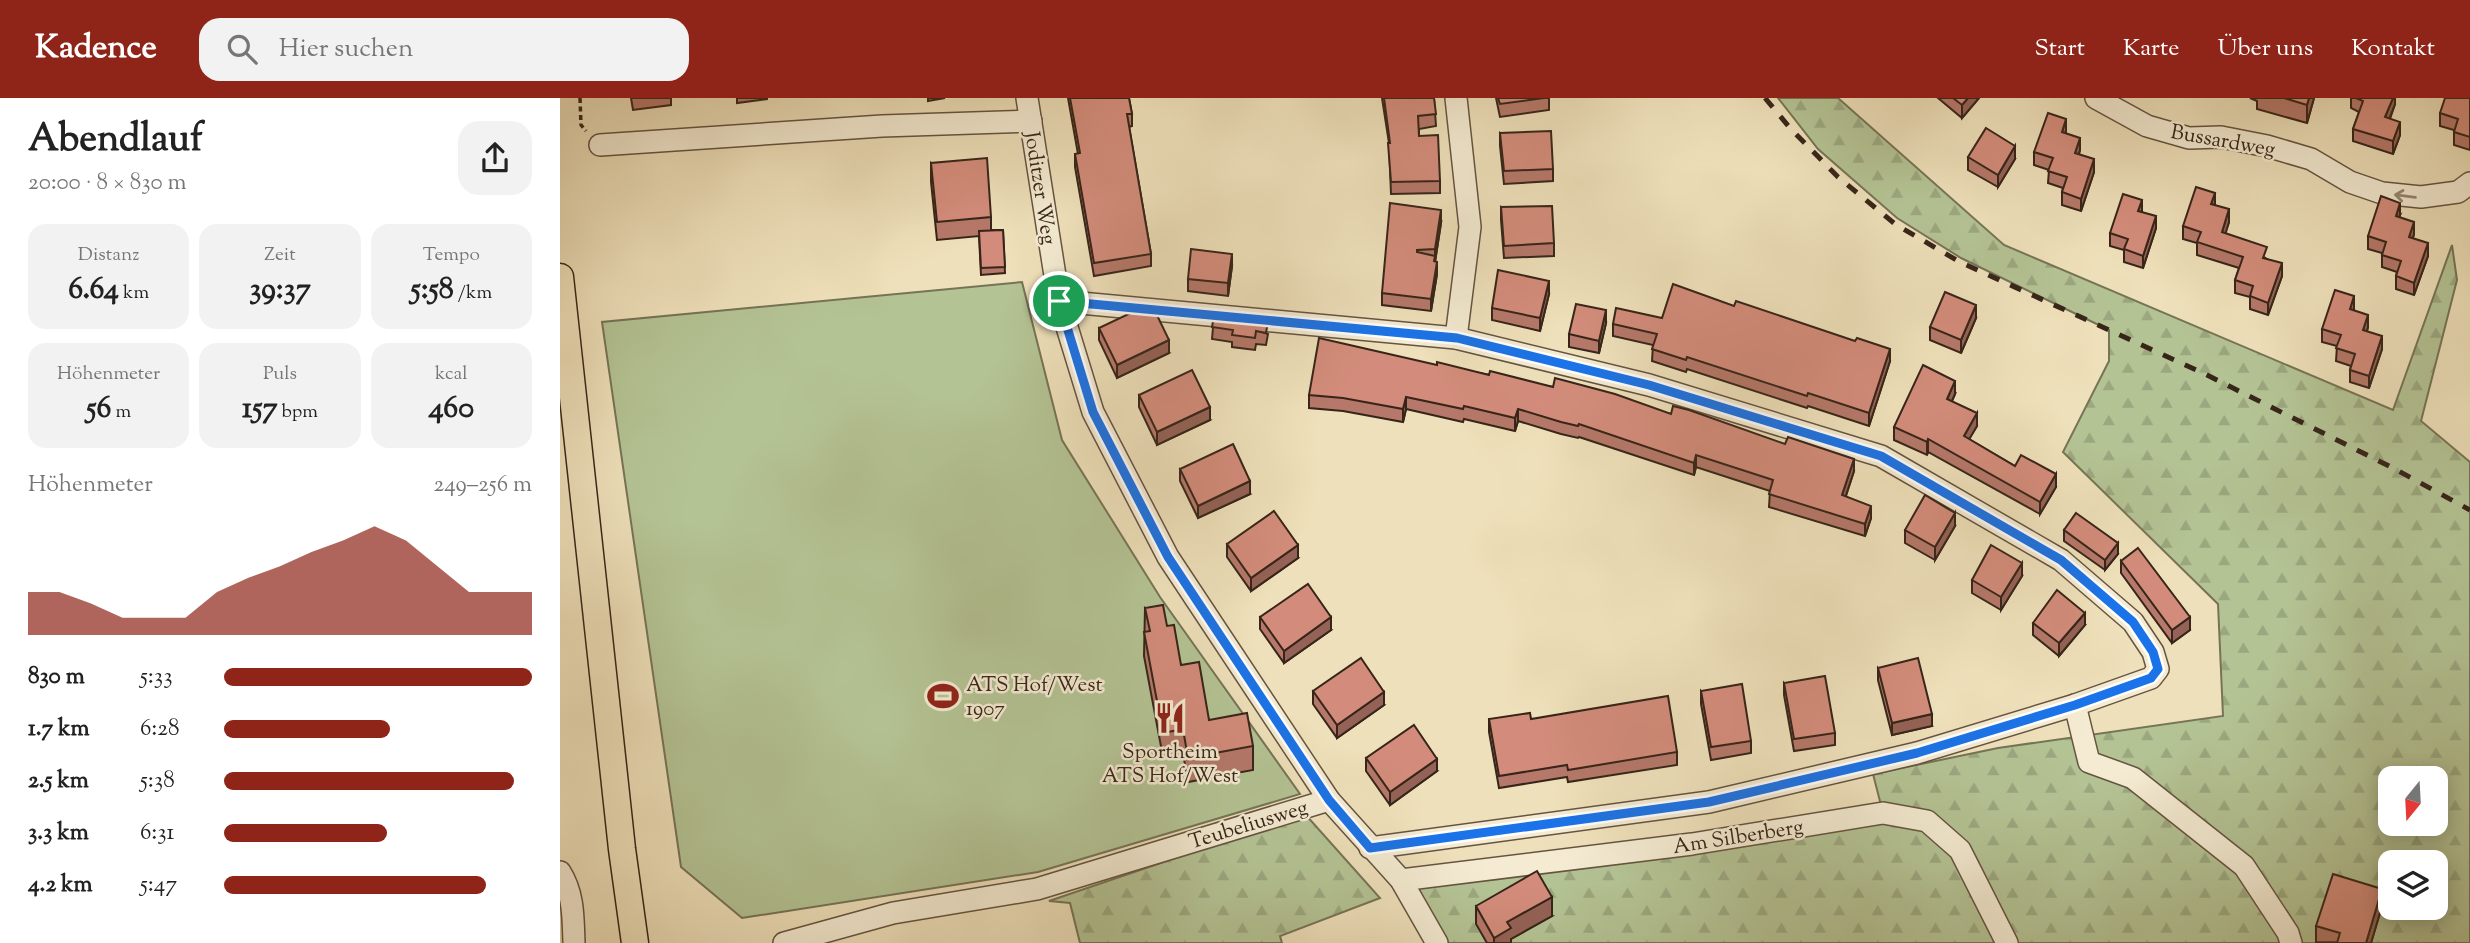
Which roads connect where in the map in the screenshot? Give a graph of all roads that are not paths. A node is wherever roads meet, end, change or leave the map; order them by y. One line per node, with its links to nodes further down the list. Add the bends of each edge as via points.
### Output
1 (1027, 98): 4 (street, Joditzer Weg)
2 (1456, 98): 9 (street, via 1470,227)
3 (2096, 98): 6 (street, Bussardweg, one-way to 3, via 2458,192 2421,197 2382,193 2350,182 2311,159 2267,146 2221,137 2189,138 2147,126)
4 (1031, 121): 5 (street, Joditzer Weg); 8 (street, Joditzer Weg)
5 (600, 145)
6 (2470, 183)
7 (560, 277): 15 (main road)
8 (1059, 301): 9 (street); 11 (street, Joditzer Weg, via 1093,412 1168,557)
9 (1457, 338): 10 (street, via 1649,385 1881,456 2061,560 2133,622 2153,652 2158,669 2151,678)
10 (2075, 705): 12 (street, via 1917,753 1709,802); 20 (street, via 2089,762 2133,778 2244,866)
11 (1329, 800): 12 (street, Joditzer Weg); 17 (street, Teubeliusweg, via 1037,889 893,913)
12 (1370, 848): 14 (street, Joditzer Weg)
13 (560, 872): 16 (street, via 572,900)
14 (1401, 880): 18 (street, Joditzer Weg); 19 (street, Am Silberberg, via 1692,844 1883,813 1927,821 1960,850)
15 (634, 942)
16 (574, 943)
17 (784, 943)
18 (1437, 943)
19 (2007, 943)
20 (2291, 943)

